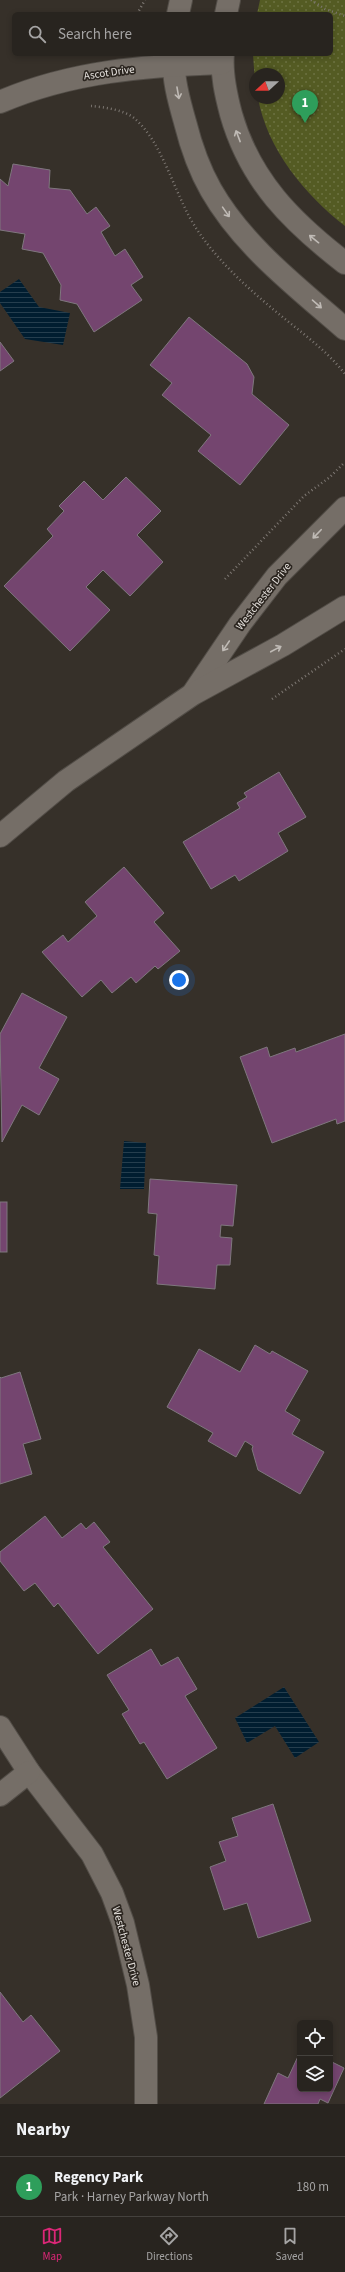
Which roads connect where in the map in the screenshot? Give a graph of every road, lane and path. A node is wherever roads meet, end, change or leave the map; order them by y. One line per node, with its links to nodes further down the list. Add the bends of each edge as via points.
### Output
1 (145, 0): 5 (path)
2 (181, 0): 6 (street)
3 (229, 0): 7 (street)
4 (311, 0): 8 (path, via 325,9)
5 (138, 12)
6 (178, 12)
7 (226, 12)
8 (345, 16)
9 (174, 59): 10 (street, Ascot Drive); 11 (street, Ascot Drive, via 67,78 30,89); 13 (street, one-way to 13, via 181,110 193,150 211,190 238,229 273,267)
10 (222, 59): 12 (street, one-way to 10, via 305,232 275,199 252,166 237,134 227,100)
11 (0, 102)
12 (345, 263)
13 (345, 329)
14 (334, 360): 15 (path)
15 (345, 374)
16 (345, 462): 18 (path, via 304,496)
17 (345, 508): 21 (street, Westchester Drive, one-way to 21, via 277,576)
18 (225, 579)
19 (345, 608): 21 (street, Westchester Drive, one-way to 19)
20 (345, 649): 22 (path)
21 (192, 694): 23 (street, Westchester Drive, via 66,781)
22 (272, 699)
23 (0, 836)
24 (0, 1727): 25 (street, Westchester Drive)
25 (29, 1772): 26 (street); 27 (street, Westchester Drive, via 92,1854 112,1893 123,1923 138,1985 146,2037)
26 (0, 1795)
27 (146, 2104)

